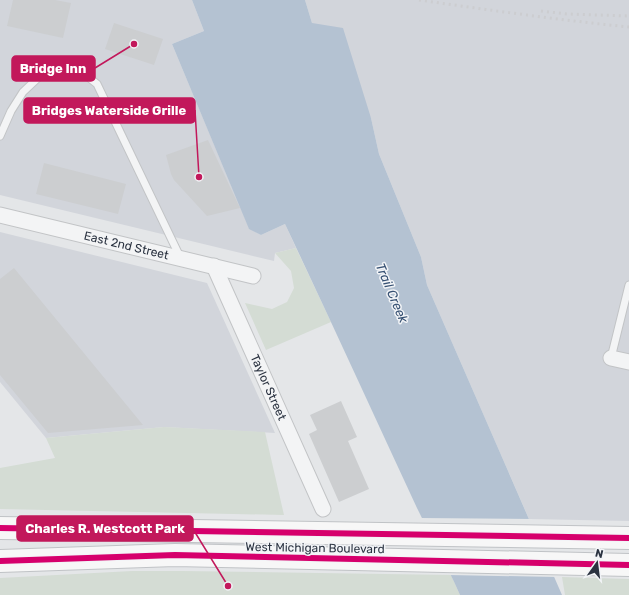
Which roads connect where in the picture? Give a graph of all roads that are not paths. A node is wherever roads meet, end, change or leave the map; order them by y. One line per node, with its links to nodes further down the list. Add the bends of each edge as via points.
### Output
1 (0, 136): 3 (lane, via 23,92 40,76 73,72 88,76 97,84)
2 (0, 215): 3 (street, East 2nd Street)
3 (182, 259): 4 (street, East 2nd Street)
4 (214, 266): 5 (street, East 2nd Street); 9 (street, Taylor Street)
5 (253, 276)
6 (629, 285): 7 (lane)
7 (611, 358): 8 (street)
8 (629, 362)
9 (323, 508)
10 (0, 528): 11 (main road, West Michigan Boulevard)
11 (629, 538)
12 (0, 561): 13 (main road, West Michigan Boulevard, via 175,555)
13 (629, 566)

